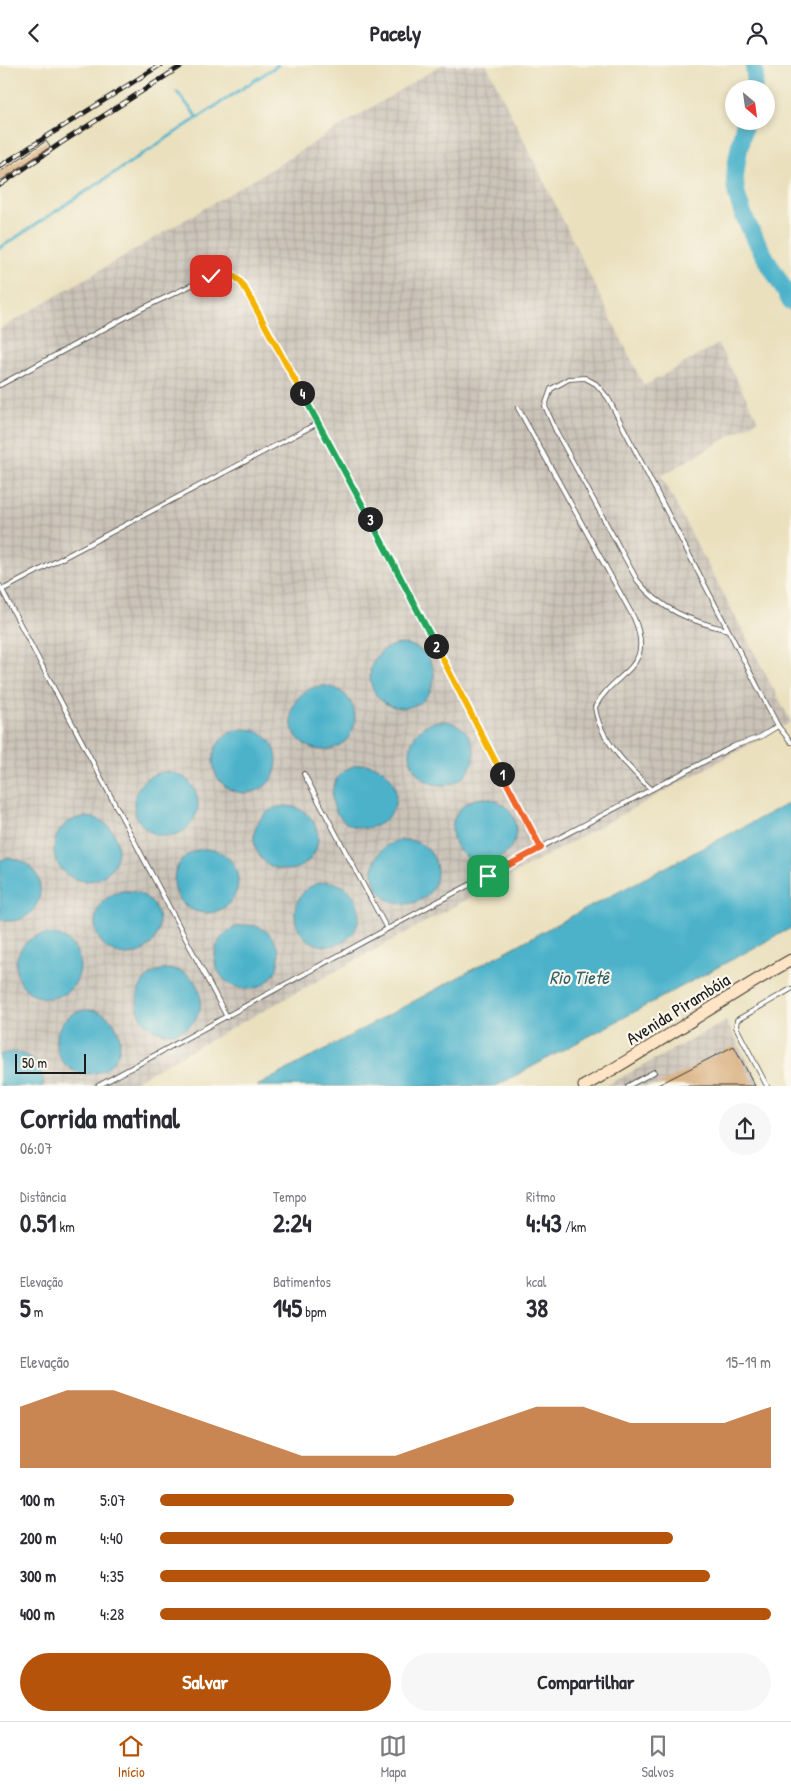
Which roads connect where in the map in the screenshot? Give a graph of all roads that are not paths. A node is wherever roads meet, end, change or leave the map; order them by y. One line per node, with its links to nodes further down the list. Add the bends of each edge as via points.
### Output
1 (0, 385): 3 (lane, via 138,310 211,276 228,272 243,285)
2 (518, 408): 9 (lane, via 641,635 638,657 594,707 611,744)
3 (318, 423): 4 (lane); 10 (lane)
4 (1, 589): 14 (lane)
5 (728, 630): 5 (lane, via 681,615 648,595 556,431 545,406 551,389 569,379 586,378 608,398); 6 (lane)
6 (778, 726): 7 (lane); 9 (lane)
7 (791, 742)
8 (304, 774): 11 (lane)
9 (650, 789): 10 (lane)
10 (541, 848): 11 (lane)
11 (387, 929): 14 (lane)
12 (791, 961): 17 (main road, Avenida Pirambóia)
13 (791, 989): 19 (lane, via 737,1020 738,1031)
14 (227, 1017): 16 (lane)
15 (654, 1072): 18 (lane)
16 (98, 1086)
17 (584, 1086)
18 (628, 1086)
19 (767, 1086)

